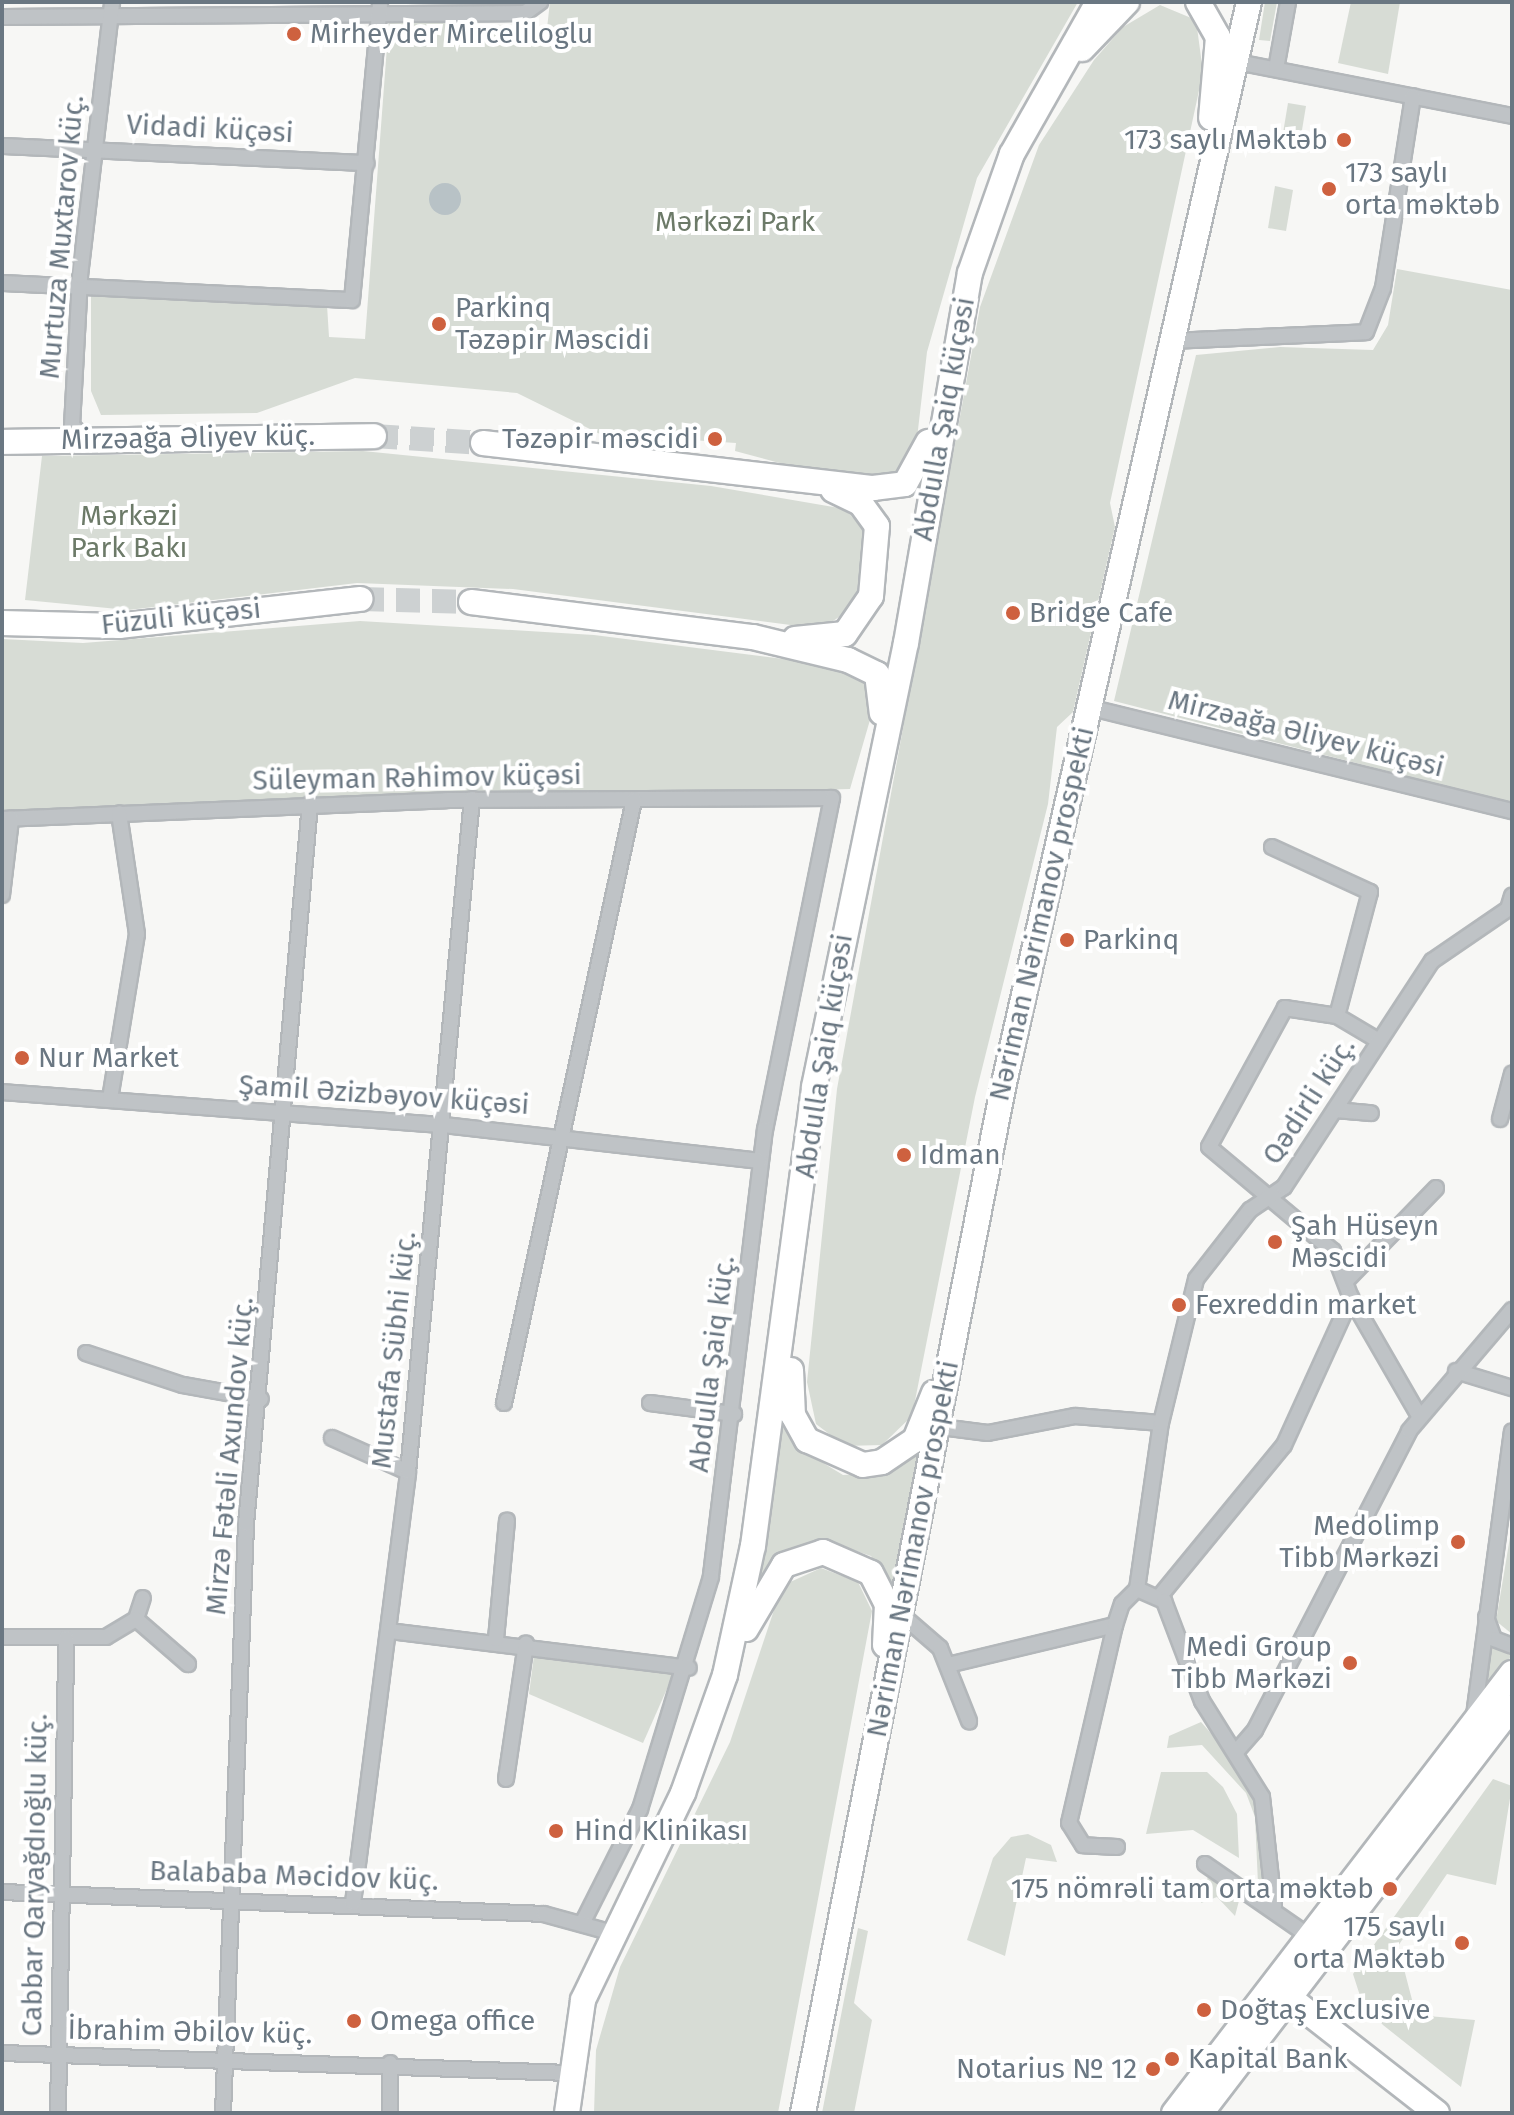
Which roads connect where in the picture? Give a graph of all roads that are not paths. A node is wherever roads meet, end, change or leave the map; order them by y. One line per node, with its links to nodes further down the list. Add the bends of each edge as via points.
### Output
1 (540, 2): 7 (street, via 525,13)
2 (1098, 2): 12 (main road, Abdulla Şaiq küçəsi)
3 (1127, 2): 12 (main road)
4 (1198, 2): 18 (main road, via 1213,21 1219,59)
5 (1249, 2): 10 (main road, Nəriman Nərimanov prospekti)
6 (1288, 2): 11 (street)
7 (380, 7): 8 (street); 17 (street)
8 (111, 9): 9 (street); 16 (street, Murtuza Muxtarov küç.)
9 (2, 17)
10 (1237, 62): 11 (street); 18 (main road, Nəriman Nərimanov prospekti)
11 (1276, 69): 13 (street)
12 (1053, 80): 22 (main road, Abdulla Şaiq küçəsi, via 983,225)
13 (1413, 96): 14 (street); 21 (street, via 1383,288 1366,332)
14 (1512, 116)
15 (2, 146): 16 (street, Vidadi küçəsi)
16 (96, 150): 17 (street, Vidadi küçəsi); 20 (street, Murtuza Muxtarov küç.)
17 (367, 163): 20 (street, via 356,295 343,301)
18 (1195, 231): 21 (main road, Nəriman Nərimanov prospekti)
19 (2, 283): 20 (street)
20 (79, 286): 24 (street, Murtuza Muxtarov küç., via 72,431)
21 (1171, 341): 32 (main road, Nəriman Nərimanov prospekti)
22 (949, 375): 27 (main road, via 924,456 905,484 873,488); 33 (main road, Abdulla Şaiq küçəsi)
23 (374, 436): 24 (main road, Mirzəağa Əliyev küç.)
24 (116, 440): 25 (main road, Mirzəağa Əliyev küç.)
25 (2, 442)
26 (483, 443): 27 (main road)
27 (765, 475): 31 (main road, via 851,497 873,518 878,543 871,596 853,629 824,639)
28 (360, 599): 30 (main road, Füzuli küçəsi, via 119,626)
29 (471, 602): 31 (main road)
30 (2, 623)
31 (753, 637): 33 (main road, via 877,674)
32 (1088, 707): 38 (street, Mirzəağa Əliyev küçəsi); 58 (main road, Nəriman Nərimanov prospekti)
33 (881, 763): 60 (main road, Abdulla Şaiq küçəsi, via 814,1087)
34 (832, 798): 36 (street, Süleyman Rəhimov küçəsi); 55 (street, Abdulla Şaiq küç.)
35 (472, 799): 36 (street, Süleyman Rəhimov küçəsi); 37 (street, Süleyman Rəhimov küçəsi); 53 (street, Mustafa Sübhi küç.)
36 (634, 800): 54 (street)
37 (310, 804): 39 (street, Süleyman Rəhimov küçəsi); 51 (street, Mirzə Fətəli Axundov küç.)
38 (1512, 811)
39 (119, 813): 40 (street, Süleyman Rəhimov küçəsi); 48 (street, via 137,934)
40 (6, 819): 42 (street)
41 (1272, 847): 44 (street, via 1370,892)
42 (2, 895)
43 (1511, 907): 45 (street, Qədirli küç., via 1441,950)
44 (1337, 1016): 45 (street); 57 (street, via 1285,1008 1208,1141)
45 (1379, 1041): 49 (street, Qədirli küç.)
46 (1512, 1074): 52 (street)
47 (2, 1092): 48 (street, Şamil Əzizbəyov küçəsi)
48 (110, 1099): 51 (street, Şamil Əzizbəyov küçəsi)
49 (1335, 1110): 50 (street); 57 (street, Qədirli küç.)
50 (1371, 1113)
51 (287, 1115): 53 (street, Şamil Əzizbəyov küçəsi); 66 (street, Mirzə Fətəli Axundov küç.)
52 (1500, 1119)
53 (444, 1125): 54 (street, Şamil Əzizbəyov küçəsi); 75 (street, Mustafa Sübhi küç.)
54 (566, 1136): 55 (street, Şamil Əzizbəyov küçəsi); 67 (street)
55 (760, 1161): 69 (street, Abdulla Şaiq küç.)
56 (1436, 1188): 59 (street)
57 (1273, 1198): 59 (street, via 1318,1233); 71 (street, Qədirli küç., via 1250,1210 1196,1279)
58 (968, 1259): 60 (main road, via 921,1431 901,1453 863,1465 821,1452 797,1426); 72 (main road, Nəriman Nərimanov prospekti)
59 (1347, 1280): 61 (street)
60 (792, 1287): 94 (main road, Abdulla Şaiq küçəsi)
61 (1351, 1298): 70 (street); 78 (street, via 1284,1445)
62 (1512, 1310): 64 (street)
63 (86, 1353): 66 (street, via 183,1385)
64 (1456, 1371): 65 (street); 70 (street)
65 (1512, 1388)
66 (261, 1399): 105 (street, Mirzə Fətəli Axundov küç., via 244,1554)
67 (504, 1403)
68 (650, 1403): 69 (street)
69 (734, 1414): 92 (street, Abdulla Şaiq küç., via 711,1577)
70 (1419, 1416): 99 (street, via 1255,1730)
71 (1161, 1423): 72 (street, via 1075,1416 988,1433); 77 (street, Qədirli küç.)
72 (941, 1427): 81 (main road, Nəriman Nərimanov prospekti)
73 (1512, 1432): 80 (street)
74 (332, 1438): 75 (street)
75 (408, 1472): 84 (street, Mustafa Sübhi küç.)
76 (507, 1521): 87 (street)
77 (1137, 1589): 78 (street); 83 (street, via 1122,1604)
78 (1160, 1596): 99 (street, via 1202,1701)
79 (143, 1598): 82 (street)
80 (1485, 1606): 89 (street, via 1494,1639); 98 (street)
81 (903, 1616): 91 (street, via 928,1633); 95 (main road, Nəriman Nərimanov prospekti)
82 (136, 1619): 86 (street, via 106,1637); 90 (street)
83 (1115, 1625): 91 (street); 101 (street, via 1069,1823 1083,1845)
84 (389, 1631): 87 (street); 106 (street, Mustafa Sübhi küç.)
85 (2, 1637): 86 (street)
86 (66, 1638): 104 (street, Cabbar Qaryağdıoğlu küç.)
87 (496, 1639): 88 (street)
88 (526, 1643): 92 (street); 100 (street)
89 (1512, 1646)
90 (188, 1664)
91 (948, 1665): 97 (street)
92 (689, 1668): 108 (street, Abdulla Şaiq küç., via 640,1809)
93 (1512, 1673): 98 (main road)
94 (725, 1675): 95 (main road, via 773,1577 795,1558 823,1552 858,1562 881,1588); 109 (main road, Abdulla Şaiq küçəsi, via 678,1805)
95 (888, 1678): 123 (main road, Nəriman Nərimanov prospekti)
96 (1512, 1707): 110 (main road)
97 (969, 1721)
98 (1473, 1723): 111 (main road)
99 (1236, 1752): 107 (street, via 1262,1797)
100 (506, 1779)
101 (1117, 1847)
102 (1205, 1864): 107 (street)
103 (2, 1892): 104 (street, Balababa Məcidov küç.)
104 (60, 1893): 105 (street, Balababa Məcidov küç.); 115 (street, Cabbar Qaryağdıoğlu küç.)
105 (229, 1898): 106 (street, Balababa Məcidov küç.); 116 (street, Mirzə Fətəli Axundov küç.)
106 (353, 1903): 108 (street, Balababa Məcidov küç.)
107 (1274, 1906): 111 (street)
108 (584, 1920): 109 (street, Balababa Məcidov küç.)
109 (613, 1933): 118 (main road, Abdulla Şaiq küçəsi, via 583,2000)
110 (1339, 1934): 111 (main road); 112 (main road)
111 (1309, 1936): 112 (main road); 113 (main road)
112 (1314, 1967): 113 (main road)
113 (1281, 1991): 124 (main road); 125 (main road); 126 (main road)
114 (2, 2053): 115 (street, İbrahim Əbilov küç.)
115 (59, 2055): 116 (street, İbrahim Əbilov küç.); 119 (street, Cabbar Qaryağdıoğlu küç.)
116 (224, 2059): 117 (street, İbrahim Əbilov küç.); 120 (street, Mirzə Fətəli Axundov küç.)
117 (390, 2063): 118 (street, İbrahim Əbilov küç.); 121 (street)
118 (569, 2073): 122 (main road, Abdulla Şaiq küçəsi)
119 (58, 2113)
120 (223, 2113)
121 (390, 2113)
122 (567, 2113)
123 (803, 2113)
124 (1174, 2113)
125 (1201, 2113)
126 (1437, 2113)

